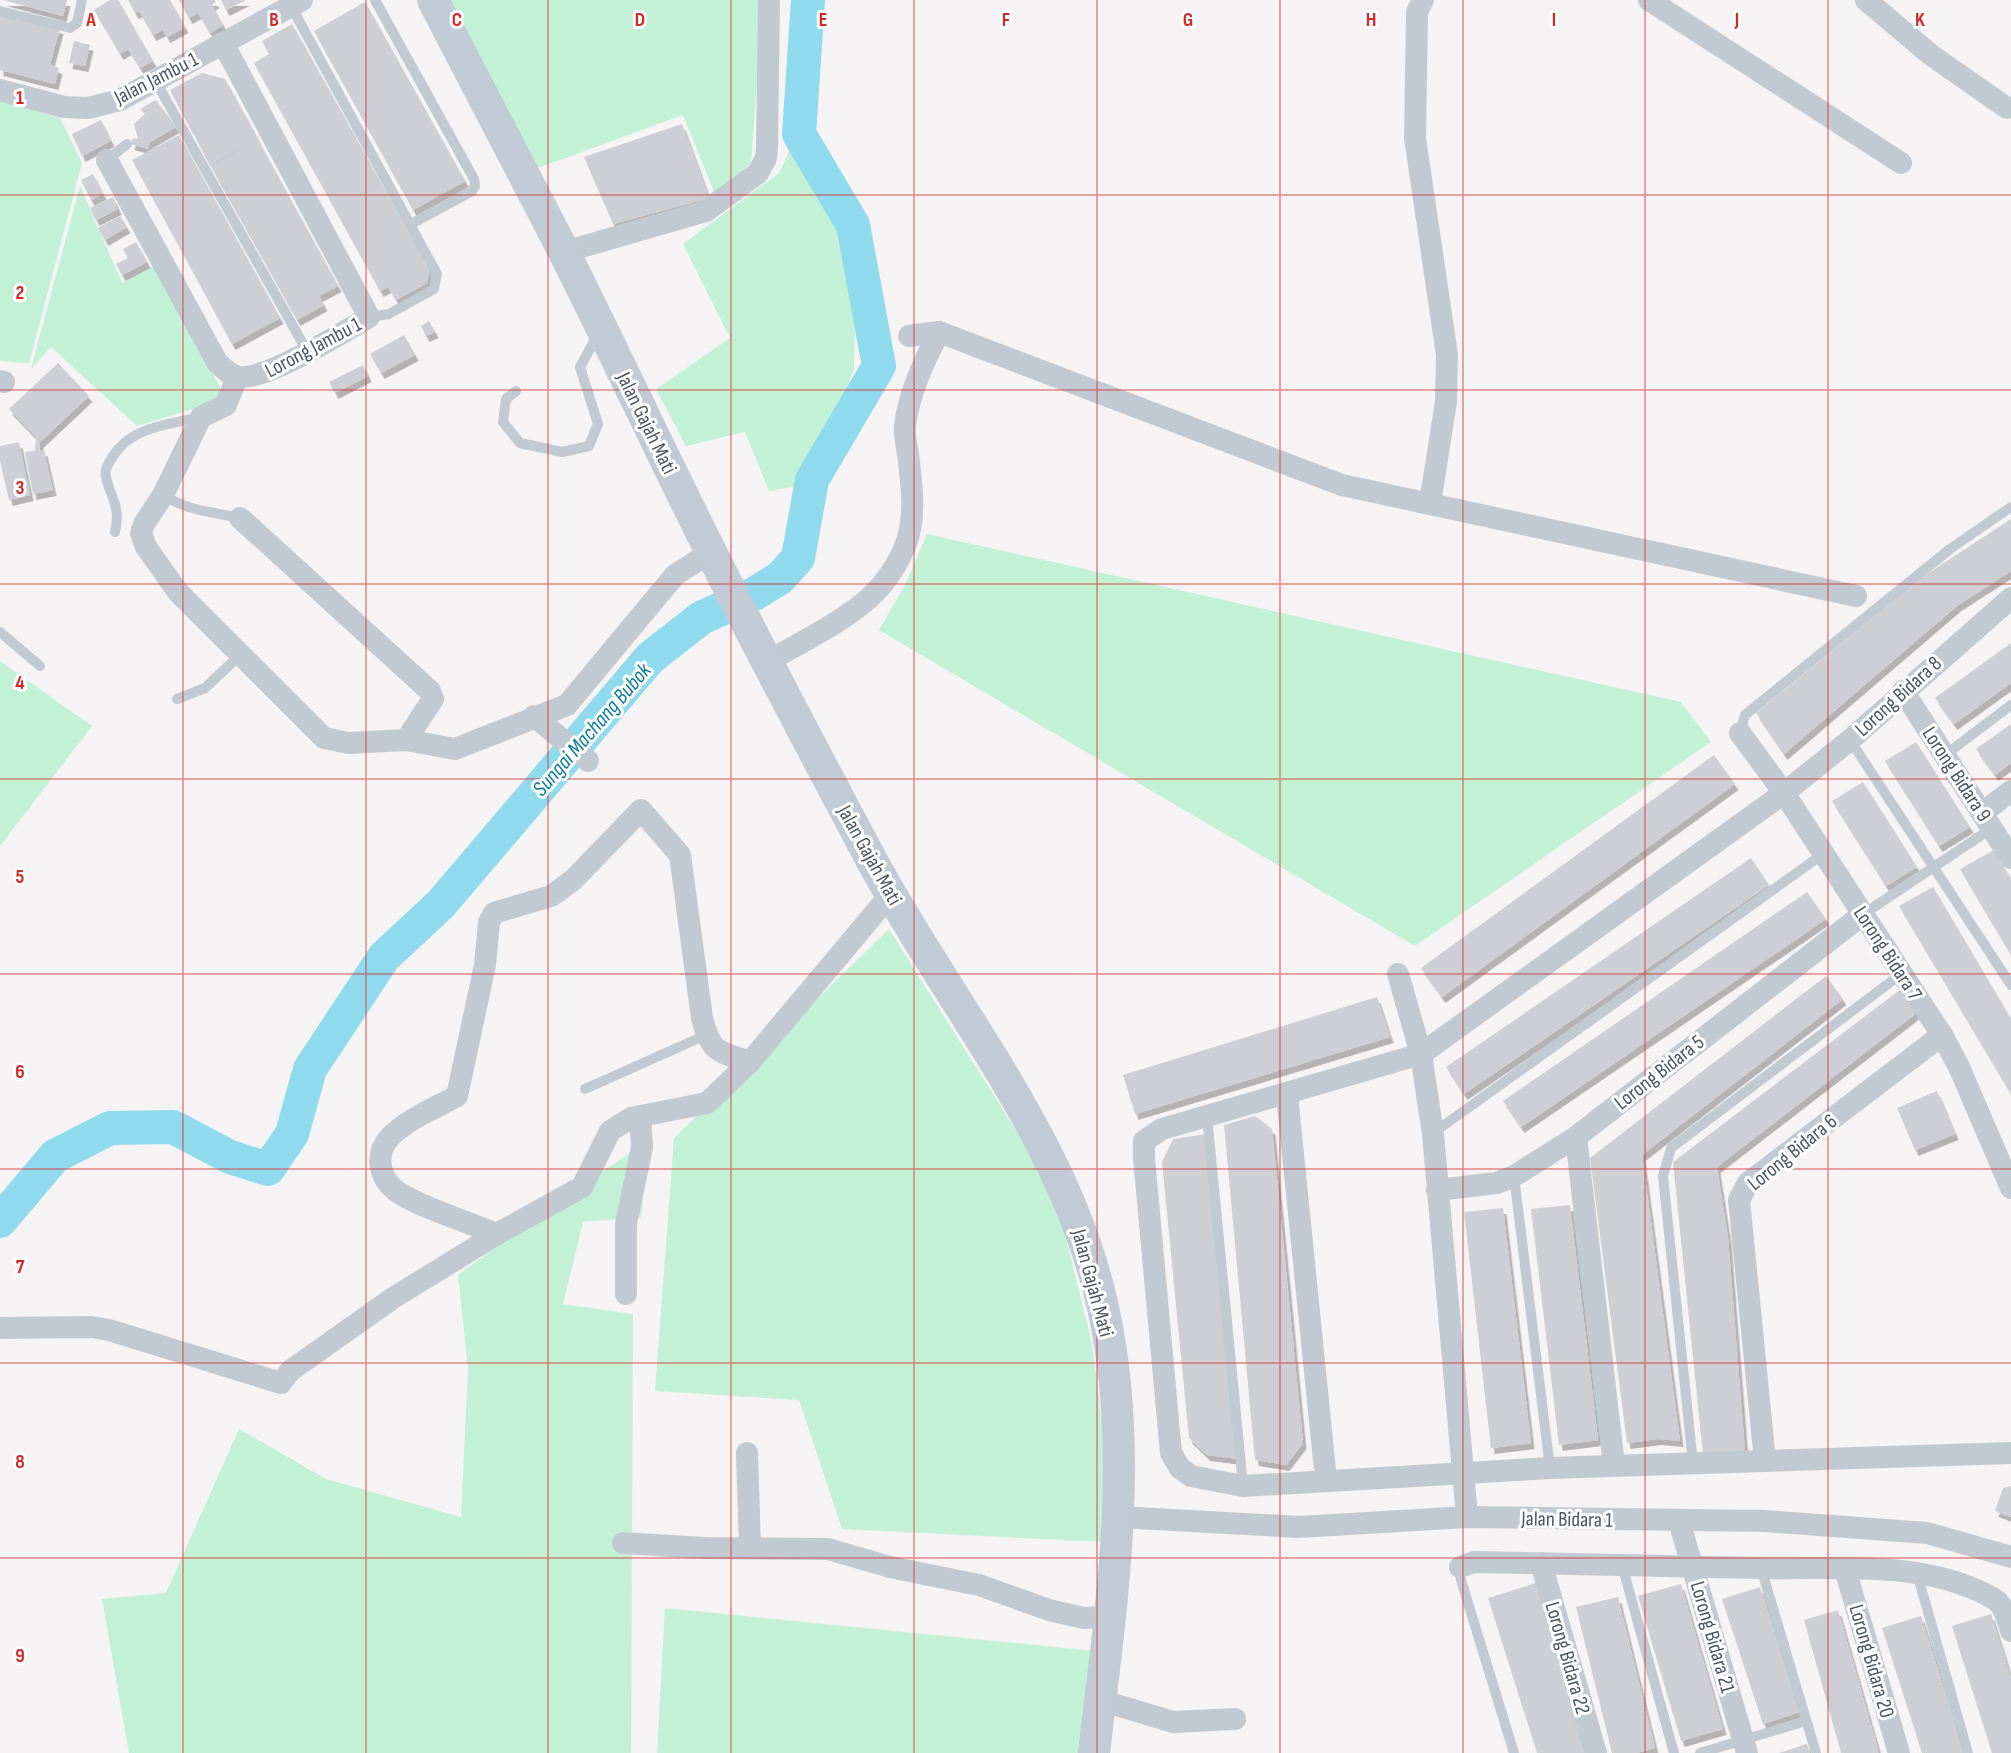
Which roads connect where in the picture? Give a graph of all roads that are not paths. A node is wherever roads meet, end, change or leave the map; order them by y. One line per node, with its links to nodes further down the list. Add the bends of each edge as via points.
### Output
1 (82, 0): 9 (lane, via 77,23 70,28)
2 (375, 0): 17 (lane, via 474,179 472,191)
3 (433, 0): 18 (main road, Jalan Gajah Mati)
4 (769, 0): 18 (street, via 767,147 758,173 706,211)
5 (1423, 0): 28 (street, via 1417,12 1415,138 1447,355 1446,402)
6 (1649, 0): 16 (street)
7 (1866, 0): 13 (street, via 1931,55)
8 (297, 3): 10 (street, Jalan Jambu 1); 17 (lane)
9 (0, 11)
10 (222, 43): 11 (street, Jalan Jambu 1); 19 (street, Lorong Jambu 1)
11 (155, 80): 12 (street, Jalan Jambu 1, via 120,100 88,108 64,107); 23 (lane)
12 (0, 90)
13 (2007, 108)
14 (127, 144): 15 (lane)
15 (107, 160): 24 (street, Lorong Jambu 1, via 217,362 226,372)
16 (1901, 163)
17 (411, 224): 19 (lane, via 437,273 434,289 389,314)
18 (564, 252): 20 (main road, Jalan Gajah Mati)
19 (369, 317): 23 (street, Lorong Jambu 1)
20 (602, 329): 25 (lane, via 580,368 598,424 589,446 562,452 520,443 503,422 506,399); 32 (main road, Jalan Gajah Mati)
21 (939, 332): 22 (street); 28 (street, via 1342,485); 37 (street, via 915,387 905,427 914,506 912,527 902,555 880,587 856,608)
22 (909, 336)
23 (307, 351): 24 (street, Lorong Jambu 1, via 261,376)
24 (237, 376): 26 (street, via 226,405)
25 (516, 391)
26 (201, 417): 27 (street); 31 (lane, via 133,434 116,452 106,466 117,508)
27 (163, 495): 30 (lane, via 201,513); 36 (street, via 141,533 146,547 178,592)
28 (1430, 503): 33 (street)
29 (2011, 507): 43 (lane, via 1950,549 1745,715)
30 (240, 518): 44 (street, via 430,691 433,699)
31 (115, 532)
32 (716, 562): 37 (main road, Jalan Gajah Mati); 42 (street, via 675,575 567,705)
33 (1856, 596)
34 (2011, 598): 39 (street, Lorong Bidara 8)
35 (0, 632): 38 (lane)
36 (239, 656): 40 (lane, via 205,688); 44 (street, via 324,738 348,743)
37 (767, 662): 54 (main road, Jalan Gajah Mati)
38 (40, 666)
39 (1903, 691): 45 (street, Lorong Bidara 8); 46 (street, Lorong Bidara 9)
40 (177, 699)
41 (2011, 705): 46 (lane)
42 (534, 716): 44 (street, via 455,749); 47 (street)
43 (1740, 733): 49 (street, Lorong Bidara 7)
44 (406, 740)
45 (1850, 740): 49 (street, Lorong Bidara 8); 53 (lane)
46 (1945, 755): 50 (street, Lorong Bidara 9)
47 (588, 761)
48 (2011, 791): 50 (street)
49 (1784, 793): 51 (street, Lorong Bidara 7); 61 (street, Lorong Bidara 8)
50 (1987, 820): 52 (street, Lorong Bidara 9); 53 (lane)
51 (1823, 854): 55 (street, Lorong Bidara 7); 67 (lane)
52 (2011, 858)
53 (1934, 867): 55 (lane); 58 (lane)
54 (890, 895): 62 (street); 84 (main road, Jalan Gajah Mati, via 1022,1106 1063,1185 1081,1231 1104,1310 1114,1376 1120,1439)
55 (1862, 915): 57 (street, Lorong Bidara 7); 68 (street, Lorong Bidara 5)
56 (1398, 974): 61 (street)
57 (1901, 974): 60 (street, Lorong Bidara 7); 78 (lane, via 1671,1148 1662,1176)
58 (2011, 985)
59 (706, 1035): 62 (street, via 716,1050); 63 (lane); 72 (street, via 680,855 641,810 573,880 551,896 494,913 457,1096 399,1129 388,1139 379,1162 395,1190)
60 (1942, 1035): 70 (street, Lorong Bidara 7); 77 (street, Lorong Bidara 6, via 1748,1183 1739,1200)
61 (1421, 1054): 64 (street, Lorong Bidara 8); 67 (street)
62 (750, 1062): 65 (street, via 707,1103)
63 (585, 1089)
64 (1287, 1095): 66 (street, Lorong Bidara 8); 82 (street)
65 (640, 1116): 72 (street, via 610,1131 582,1187); 73 (street, via 642,1147 626,1224)
66 (1207, 1116): 83 (lane); 83 (street, Lorong Bidara 8, via 1162,1129 1144,1141 1171,1452 1180,1468 1191,1476)
67 (1433, 1134): 71 (street)
68 (1576, 1137): 69 (street, Lorong Bidara 5); 79 (street)
69 (1514, 1176): 71 (street, Lorong Bidara 5, via 1497,1183); 80 (lane)
70 (2009, 1179)
71 (1437, 1190): 81 (street)
72 (497, 1234): 74 (street, via 379,1308 290,1371 281,1383 109,1330)
73 (626, 1294)
74 (0, 1328)
75 (747, 1453): 88 (street)
76 (2011, 1453): 77 (street)
77 (1766, 1461): 78 (street)
78 (1693, 1463): 79 (street)
79 (1614, 1465): 80 (street)
80 (1550, 1468): 81 (street)
81 (1463, 1472): 82 (street); 85 (street)
82 (1326, 1480): 83 (street)
83 (1243, 1486)
84 (1119, 1517): 85 (street, Jalan Bidara 1, via 1299,1527); 97 (main road, Jalan Gajah Mati)
85 (1467, 1517): 86 (street, Jalan Bidara 1)
86 (1679, 1521): 89 (street, Jalan Bidara 1, via 1766,1521 1927,1533); 92 (street, Lorong Bidara 21)
87 (623, 1543): 88 (street)
88 (750, 1548): 97 (street, via 828,1549 890,1567 979,1585 1049,1610 1084,1618)
89 (2011, 1557)
90 (1541, 1563): 91 (street); 93 (street, via 1473,1562); 105 (street, Lorong Bidara 22)
91 (1622, 1564): 92 (street); 106 (lane)
92 (1692, 1566): 94 (street); 102 (street, Lorong Bidara 21)
93 (1460, 1567): 104 (lane)
94 (1761, 1568): 95 (street); 101 (lane)
95 (1845, 1569): 96 (street); 109 (street, Lorong Bidara 20)
96 (1917, 1573): 98 (street, via 1993,1597 2005,1611); 110 (lane)
97 (1109, 1617): 99 (main road, Jalan Gajah Mati)
98 (2011, 1631)
99 (1100, 1700): 100 (street, via 1173,1722); 103 (main road, Jalan Gajah Mati)
100 (1235, 1719)
101 (1806, 1721): 102 (lane); 108 (lane)
102 (1745, 1747): 107 (lane)
103 (1094, 1753)
104 (1514, 1753)
105 (1596, 1753)
106 (1674, 1753)
107 (1700, 1753)
108 (1816, 1753)
109 (1899, 1753)
110 (1968, 1753)

